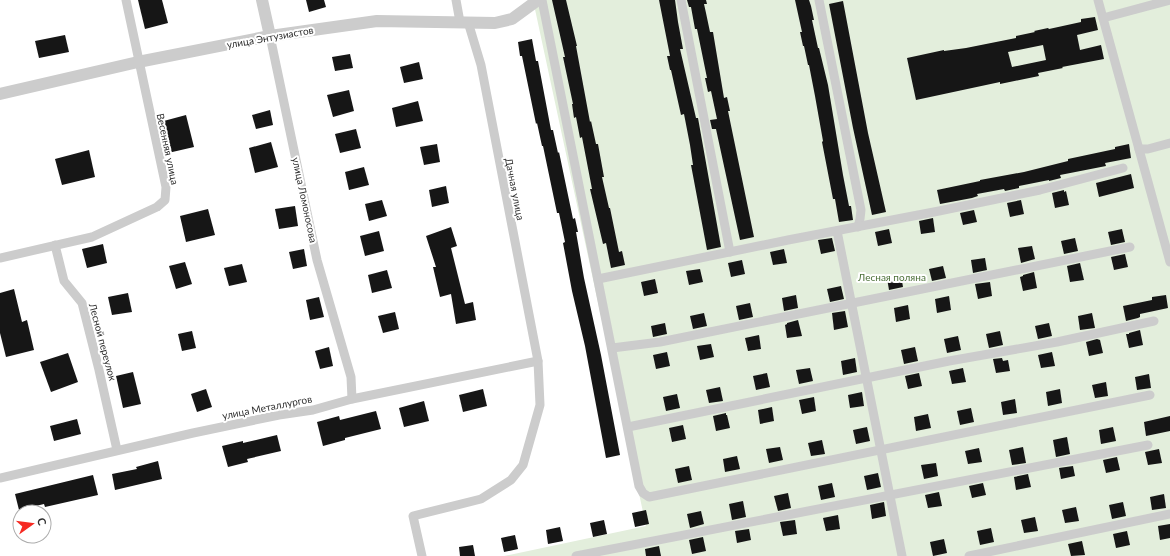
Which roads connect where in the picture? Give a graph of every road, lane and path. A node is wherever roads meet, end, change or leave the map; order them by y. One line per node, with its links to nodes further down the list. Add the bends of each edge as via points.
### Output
1 (126, 0): 13 (street, Весенняя улица)
2 (262, 0): 12 (street, улица Ломоносова)
3 (456, 0): 11 (street, Дачная улица)
4 (538, 0): 11 (street, улица Энтузиастов, via 512,19 495,23)
5 (542, 0): 25 (street)
6 (681, 0): 22 (street)
7 (819, 0): 18 (street, via 861,210)
8 (1098, 0): 10 (street)
9 (1170, 0): 10 (street)
10 (1103, 18): 16 (street)
11 (464, 22): 12 (street, улица Энтузиастов, via 377,21); 29 (street, Дачная улица, via 481,65)
12 (270, 36): 13 (street, улица Энтузиастов); 32 (street, улица Ломоносова, via 317,260 351,377)
13 (138, 62): 14 (street, улица Энтузиастов); 20 (street, Весенняя улица, via 166,188 165,200 157,208 92,237)
14 (0, 94)
15 (1170, 143): 16 (street)
16 (1139, 149): 24 (street)
17 (1123, 168): 18 (street, via 1040,190)
18 (858, 227): 19 (street)
19 (837, 231): 22 (street); 26 (street)
20 (55, 245): 23 (street, Весенняя улица); 35 (street, Лесной переулок, via 64,281 82,303)
21 (1130, 247): 26 (street)
22 (730, 252): 25 (street)
23 (0, 258)
24 (1170, 262)
25 (598, 279): 28 (street)
26 (851, 304): 28 (street, via 660,342); 30 (street)
27 (1154, 321): 30 (street)
28 (612, 348): 33 (street)
29 (538, 361): 32 (street, улица Металлургов); 40 (street, Дачная улица, via 540,405 523,465 511,480 480,499 413,516)
30 (866, 378): 33 (street); 36 (street)
31 (1150, 395): 36 (street)
32 (352, 399): 35 (street, улица Металлургов, via 313,410 258,419)
33 (628, 427): 36 (street, via 639,486 649,497)
34 (1148, 445): 38 (street)
35 (117, 450): 37 (street, улица Металлургов)
36 (880, 450): 38 (street)
37 (0, 478)
38 (889, 495): 41 (street); 42 (street)
39 (1170, 514): 43 (street)
40 (422, 556)
41 (576, 556)
42 (902, 556)
43 (969, 556)

